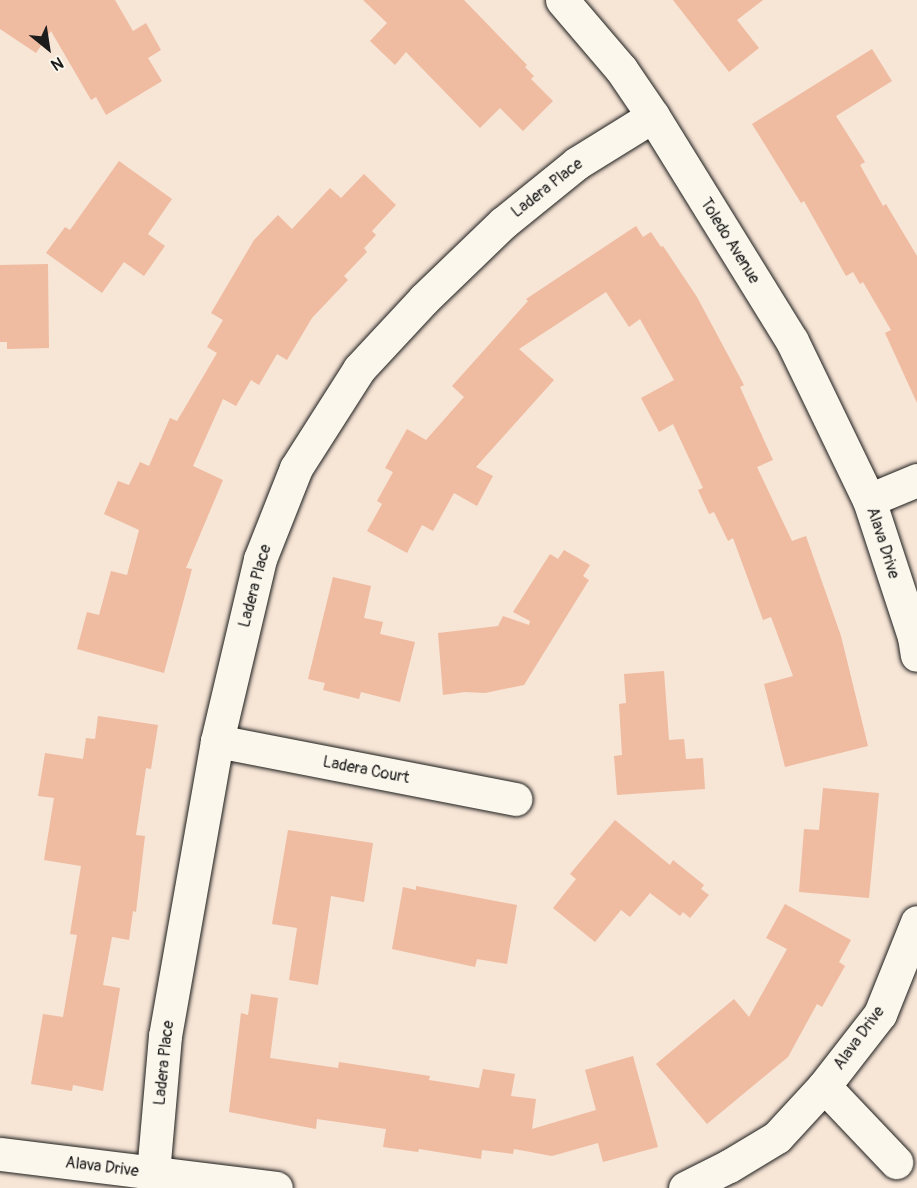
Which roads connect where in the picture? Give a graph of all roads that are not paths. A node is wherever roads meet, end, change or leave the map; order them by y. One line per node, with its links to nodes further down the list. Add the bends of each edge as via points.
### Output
1 (562, 0): 2 (street, Toledo Avenue, via 621,69)
2 (653, 116): 4 (street, Toledo Avenue, via 792,341); 6 (street, Ladera Place, via 577,163 502,223 359,369 296,468 260,558)
3 (917, 480): 4 (street)
4 (869, 500): 5 (street, Alava Drive, via 914,636)
5 (917, 656)
6 (217, 741): 7 (street, Ladera Court); 12 (street, Ladera Place, via 165,1036)
7 (515, 799)
8 (917, 922): 9 (street, Alava Drive, via 880,1014)
9 (824, 1086): 11 (street, Alava Drive); 14 (street, Alava Drive, via 777,1137)
10 (0, 1154): 12 (street, Alava Drive)
11 (896, 1162)
12 (153, 1173): 13 (street, Alava Drive)
13 (276, 1188)
14 (685, 1188)

